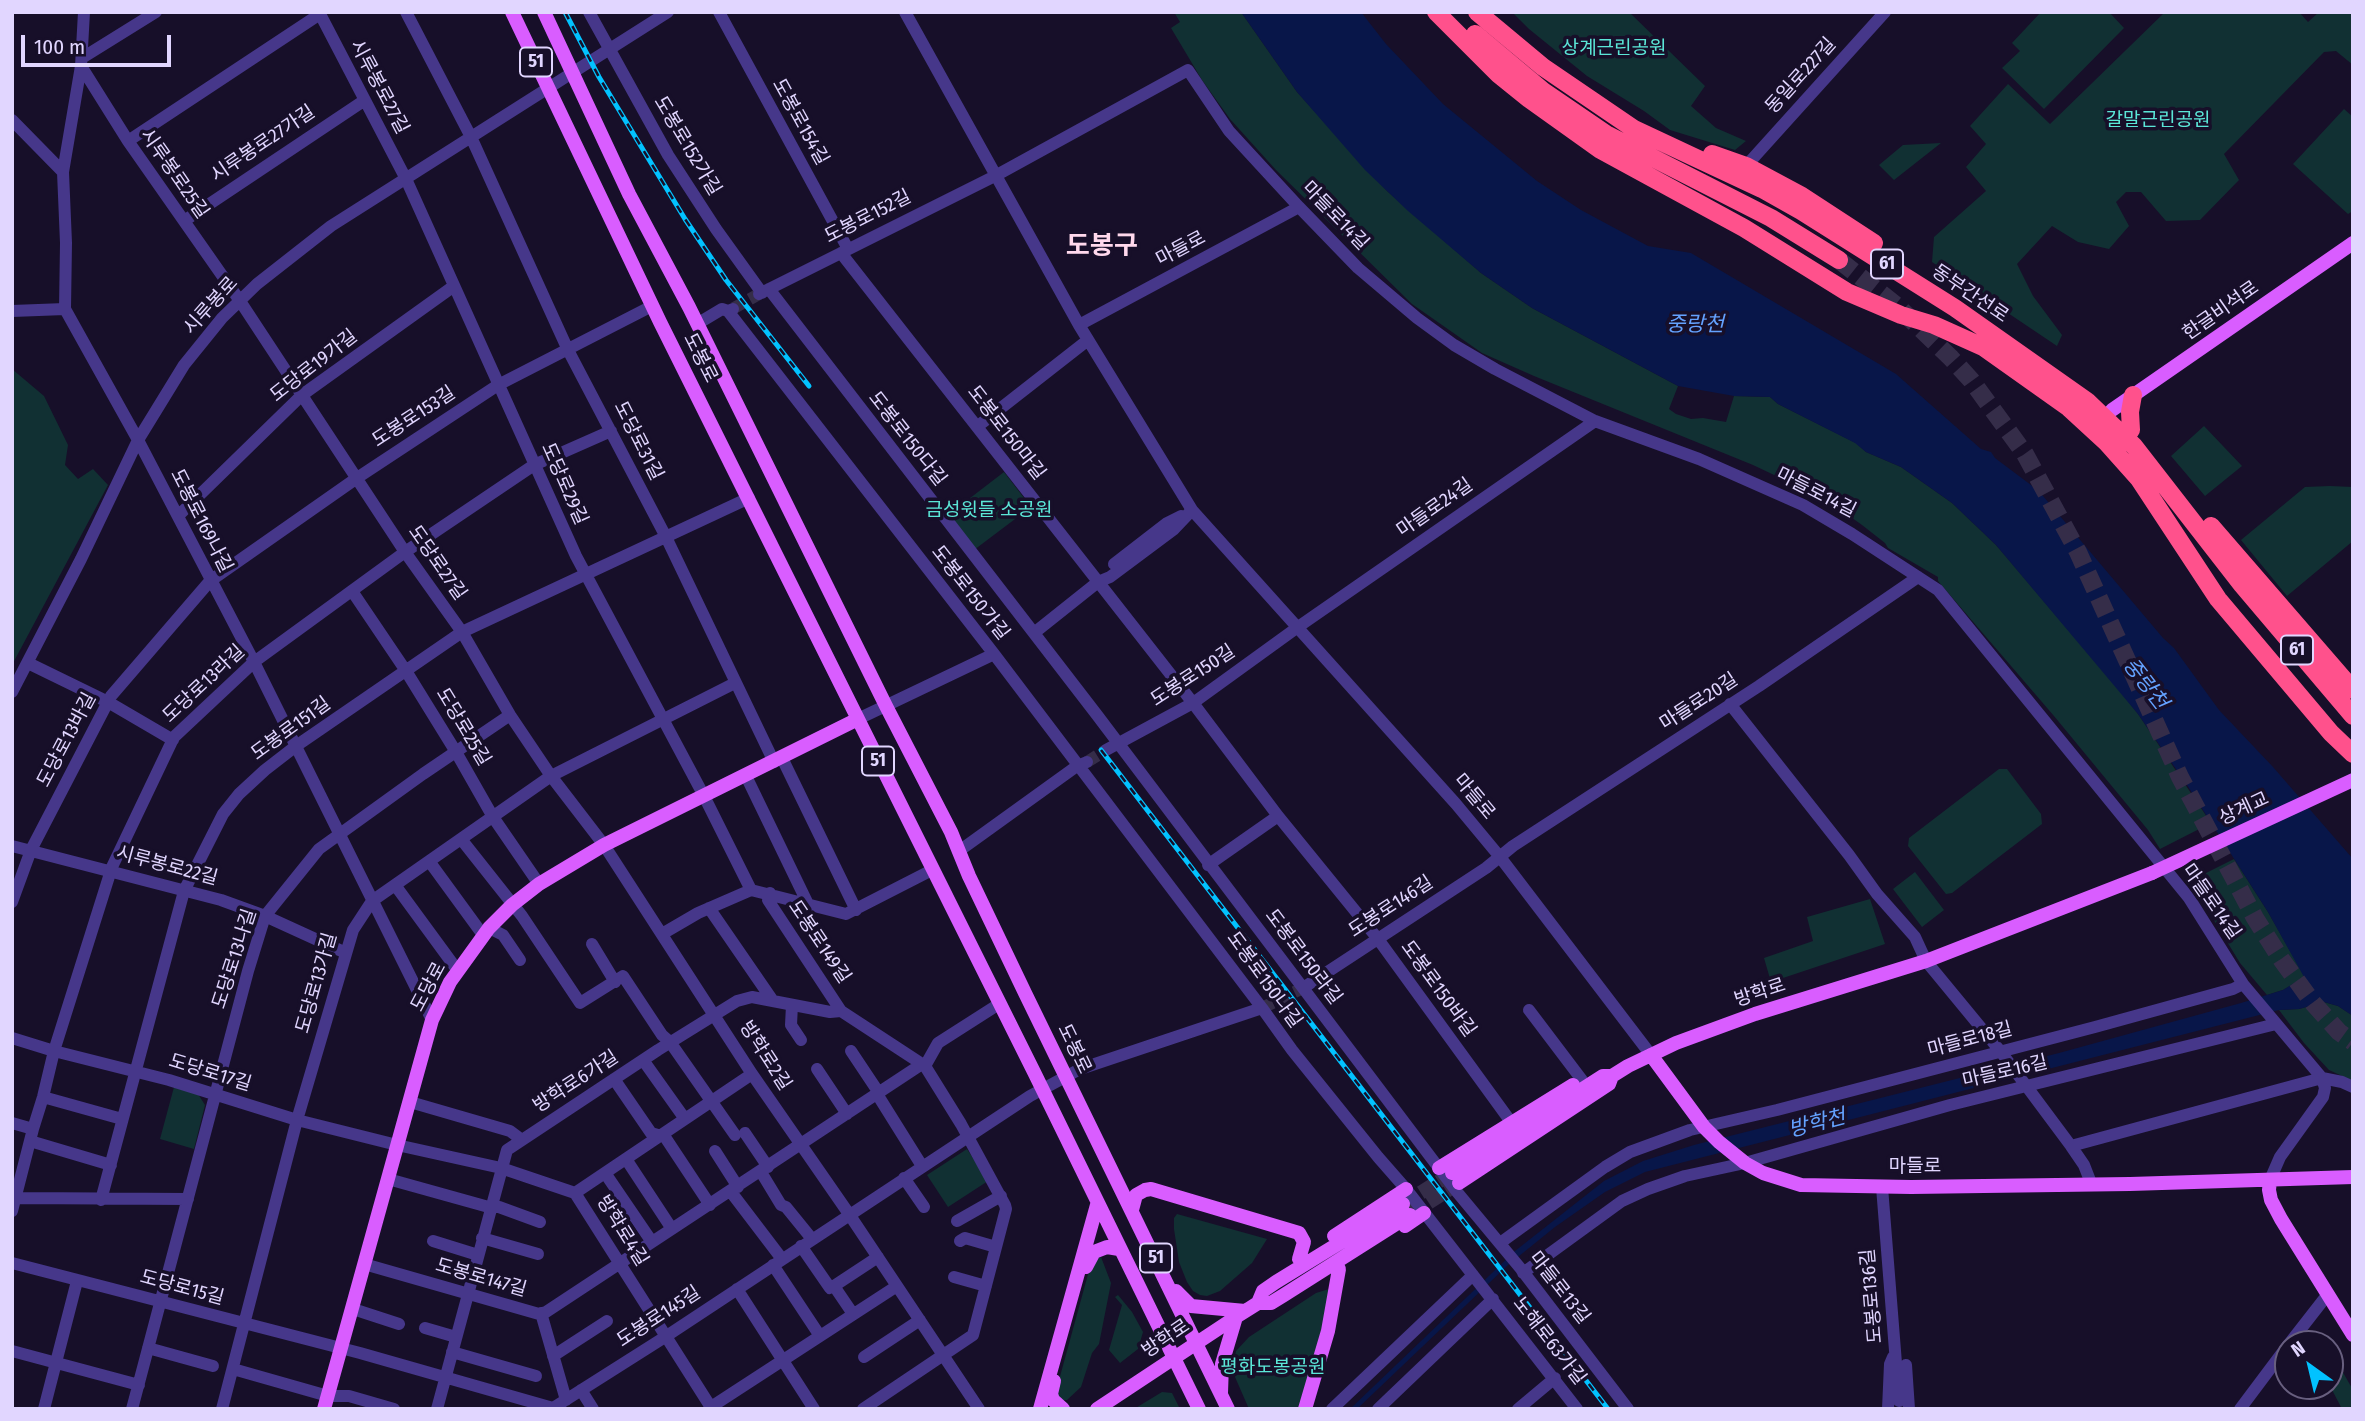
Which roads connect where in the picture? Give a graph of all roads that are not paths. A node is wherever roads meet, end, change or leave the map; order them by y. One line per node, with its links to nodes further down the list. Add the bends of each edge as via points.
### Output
1 (84, 12): 17 (street, 도봉로169나길)
2 (156, 12): 17 (street)
3 (406, 12): 22 (street, 도당로31길)
4 (512, 12): 19 (main road, 도봉로 / 51)
5 (544, 12): 18 (main road, 도봉로 / 51)
6 (589, 12): 16 (street, 도봉로152가길)
7 (668, 12): 16 (street)
8 (719, 12): 32 (street, 도봉로154길)
9 (905, 12): 27 (street, 마들로)
10 (1436, 12): 89 (highway, via 1498,74 1599,149 1744,228 1847,292 1983,347 2069,408 2138,479 2218,599)
11 (1452, 12): 33 (highway, via 1492,51 1606,134 1771,218)
12 (1477, 12): 24 (highway, 동부간선로 / 61, via 1543,67)
13 (1492, 12): 25 (highway, via 1518,37 1637,120)
14 (1885, 12): 25 (street, 동일로227길)
15 (319, 13): 20 (street, 시루봉로27길); 23 (street)
16 (608, 50): 18 (street); 35 (street, 도봉로152가길, via 668,155)
17 (82, 62): 23 (street, 시루봉로25길); 26 (street, 도봉로169나길)
18 (572, 73): 19 (street); 41 (main road, 도봉로 / 51)
19 (548, 88): 22 (street, 시루봉로); 37 (main road, 도봉로 / 51)
20 (365, 100): 28 (street, 시루봉로27길); 30 (street, 시루봉로27가길)
21 (12, 120): 26 (street)
22 (471, 137): 28 (street, 시루봉로); 44 (street, 도당로31길)
23 (128, 141): 30 (street, 시루봉로25길)
24 (1664, 145): 25 (highway); 38 (highway, 동부간선로 / 61, via 1779,198)
25 (1737, 163): 38 (highway, via 1802,196 1868,239 1921,275)
26 (63, 172): 39 (street, 도봉로169나길)
27 (995, 176): 29 (street, 마들로14길, via 1188,70 1229,131); 32 (street, 도봉로152길); 42 (street, 마들로)
28 (406, 179): 34 (street, 도당로29길); 36 (street, 시루봉로, via 331,226)
29 (1299, 207): 42 (street, 마들로); 50 (street, 마들로14길, via 1358,268 1454,345)
30 (184, 221): 36 (street, 시루봉로25길)
31 (2353, 243): 48 (main road, 한글비석로)
32 (844, 251): 35 (street, 도봉로152길); 51 (street, 도봉로150마길)
33 (1839, 260)
34 (454, 286): 46 (street, 도당로29길); 47 (street, 도당로19가길)
35 (763, 292): 69 (street, 도봉로150다길)
36 (240, 301): 47 (street, 도당로27길); 54 (street, 시루봉로, via 184,365)
37 (652, 306): 44 (street, 도봉로153길); 57 (main road, 도봉로 / 51)
38 (1955, 308): 45 (highway, 동부간선로 / 61)
39 (65, 309): 40 (street); 54 (street, 도봉로169나길)
40 (12, 311)
41 (697, 324): 70 (street, 도봉로150가길, via 722,309 731,310); 80 (main road, 도봉로 / 51)
42 (1079, 325): 43 (street, 마들로)
43 (1088, 340): 51 (street); 58 (street, 마들로)
44 (568, 350): 46 (street, 도봉로153길); 53 (street, 도당로31길)
45 (2017, 351): 49 (highway, via 2075,381); 82 (highway, 동부간선로 / 61, via 2087,401 2134,446)
46 (498, 385): 55 (street, 도당로29길); 56 (street, 도봉로153길)
47 (302, 395): 56 (street, 도당로27길); 59 (street, 도당로19가길)
48 (2133, 395): 49 (main road, 한글비석로); 52 (highway)
49 (2112, 410): 52 (highway)
50 (1595, 421): 63 (street, 마들로14길, via 1699,459 1803,505); 67 (street, 마들로24길)
51 (978, 426): 65 (street, 도봉로150마길)
52 (2131, 430): 75 (highway)
53 (611, 431): 55 (street, 도당로13라길); 60 (street, 도당로31길)
54 (138, 440): 59 (street, 도봉로169나길); 72 (street, 시루봉로)
55 (534, 465): 61 (street, 도당로13라길); 62 (street, 도당로29길)
56 (357, 478): 61 (street, 도당로27길); 64 (street, 도봉로153길)
57 (749, 498): 60 (street, 도봉로151길); 84 (main road, 도봉로 / 51)
58 (1192, 510): 65 (street, via 1173,530 1110,578); 67 (street, 마들로)
59 (178, 516): 64 (street, 도봉로169나길)
60 (666, 537): 62 (street, 도봉로151길); 74 (street, 도당로31길)
61 (405, 552): 66 (street, 도당로13라길); 68 (street, 도당로27길)
62 (584, 573): 68 (street, 도봉로151길); 83 (street, 도당로29길)
63 (1918, 577): 79 (street, 마들로20길); 132 (street, 마들로14길, via 1938,590 2189,898)
64 (210, 580): 71 (street, 도봉로169나길); 77 (street, 도당로13바길)
65 (1098, 582): 69 (street); 78 (street, 도봉로150마길)
66 (352, 591): 71 (street, 도당로13라길); 73 (street, 도당로25길)
67 (1298, 627): 78 (street, 도봉로150길); 104 (street, 마들로)
68 (462, 632): 73 (street, 도봉로151길); 81 (street, 도당로27길)
69 (1034, 632): 87 (street, 도봉로150다길)
70 (993, 654): 80 (street); 91 (street, 도봉로150가길)
71 (254, 662): 85 (street, 도당로13라길); 86 (street, 도봉로169나길)
72 (28, 663): 76 (street, 시루봉로); 77 (street)
73 (406, 671): 86 (street, 도봉로151길); 88 (street, 도당로25길)
74 (735, 683): 83 (street, 도당로13가길); 90 (street, 도당로31길)
75 (2353, 690)
76 (12, 692)
77 (108, 702): 85 (street); 102 (street, 도당로13바길)
78 (1193, 703): 87 (street, 도봉로150길); 96 (street, 도봉로150바길)
79 (1730, 704): 104 (street, 마들로20길); 128 (street, via 1915,937)
80 (886, 706): 84 (street); 103 (main road, 도봉로 / 51)
81 (510, 715): 88 (street, 도당로13나길); 92 (street, 도당로27길)
82 (2353, 716)
83 (662, 718): 92 (street, 도당로13가길); 95 (street, 도당로29길)
84 (858, 719): 90 (main road, 도당로); 108 (main road, 도봉로 / 51)
85 (173, 740): 107 (street, 도당로13라길)
86 (296, 746): 98 (street, 도봉로169나길); 113 (street, 도봉로151길, via 239,794 223,814)
87 (1112, 747): 106 (street, 도봉로150라길)
88 (457, 752): 97 (street, 도당로25길); 98 (street, 도당로13나길)
89 (2353, 754)
90 (778, 760): 93 (main road, 도당로); 120 (street)
91 (1082, 764): 103 (street); 136 (street, 도봉로150나길)
92 (551, 776): 97 (street, 도당로13가길); 100 (street, 도당로27길)
93 (746, 776): 95 (main road, 도당로); 117 (street)
94 (2353, 780): 109 (main road, 상계교, bridge)
95 (704, 796): 100 (main road, 도당로); 112 (street)
96 (1278, 816): 106 (street); 124 (street, 도봉로150바길)
97 (493, 817): 99 (street, 도당로13가길); 110 (street, 도당로25길)
98 (338, 835): 115 (street, 도봉로169나길); 121 (street, 도당로13나길, via 319,849)
99 (461, 839): 105 (street, 도당로13가길); 118 (street)
100 (604, 845): 110 (main road, 도당로); 123 (street, 방학로2길)
101 (12, 846): 102 (street, 시루봉로22길)
102 (31, 850): 107 (street, 시루봉로22길); 116 (street, 도당로13바길)
103 (959, 851): 154 (main road, 도봉로 / 51)
104 (1500, 857): 124 (street, 도봉로146길); 147 (street, 마들로)
105 (429, 861): 111 (street, 도당로13가길); 122 (street)
106 (1208, 865): 131 (street, 도봉로150라길)
107 (111, 870): 113 (street, 시루봉로22길); 145 (street, 도당로13라길)
108 (932, 870): 120 (street); 134 (main road, 도봉로 / 51)
109 (2152, 873): 128 (main road, 방학로)
110 (539, 884): 118 (main road, 도당로)
111 (395, 885): 115 (street, 도당로13가길); 129 (street)
112 (751, 890): 114 (street, 도봉로149길); 119 (street)
113 (184, 891): 121 (street, 시루봉로22길); 152 (street, 도봉로151길)
114 (770, 894): 117 (street, 도봉로149길); 137 (street, 도봉로149길, via 768,900)
115 (372, 901): 126 (street, 도당로13가길, via 353,930); 140 (street, 도봉로169나길)
116 (12, 902)
117 (808, 904): 120 (street, 도봉로149길, via 846,914)
118 (512, 905): 122 (main road, 도당로); 130 (street, via 580,1003)
119 (709, 908): 123 (street); 133 (street)
120 (856, 910)
121 (265, 916): 126 (street, 시루봉로22길); 162 (street, 도당로13나길)
122 (486, 931): 127 (street, via 503,935); 129 (main road, 도당로)
123 (662, 933): 139 (street, 방학로2길)
124 (1378, 939): 131 (street, 도봉로146길); 170 (street, 도봉로150바길)
125 (592, 944): 130 (street)
126 (346, 953): 168 (street, 도당로13가길)
127 (520, 961)
128 (1926, 961): 147 (main road, 방학로, via 1755,1014); 148 (street)
129 (458, 971): 140 (main road, 도당로)
130 (615, 982): 144 (street, via 624,976)
131 (1303, 988): 191 (street, 도봉로150라길)
132 (2247, 988): 141 (street, 마들로14길); 148 (street, 마들로18길)
133 (773, 1001): 135 (street, 방학로6가길); 139 (street, 방학로6가길, via 752,997)
134 (999, 1004): 150 (street, 도봉로147길, via 938,1043); 160 (main road, 도봉로 / 51)
135 (792, 1005): 137 (street, 방학로6가길); 143 (street, via 791,1025)
136 (1262, 1007): 154 (street); 196 (street, 도봉로150나길, via 1328,1097)
137 (841, 1010): 150 (street)
138 (1529, 1010): 157 (street)
139 (715, 1015): 144 (street, 방학로6가길); 153 (street, 방학로2길)
140 (432, 1020): 165 (main road, 도당로)
141 (2274, 1022): 155 (street, 마들로14길); 158 (street, 마들로16길)
142 (12, 1038): 145 (street, 도당로17길)
143 (801, 1040)
144 (670, 1042): 149 (street, 방학로6가길); 164 (street)
145 (54, 1051): 152 (street, 도당로17길); 163 (street, 도당로13라길)
146 (851, 1051): 161 (street)
147 (1651, 1055): 157 (main road, 방학로); 172 (main road, 마들로)
148 (2003, 1055): 158 (street); 172 (street, 마들로18길)
149 (643, 1060): 156 (street, 방학로6가길); 169 (street)
150 (923, 1065): 161 (street, 도봉로147길); 175 (street)
151 (817, 1069): 166 (street)
152 (135, 1072): 162 (street, 도당로17길); 167 (street, 도봉로151길)
153 (752, 1074): 164 (street); 178 (street, 방학로2길)
154 (1066, 1076): 160 (street, 도봉로145길); 206 (main road, 도봉로 / 51)
155 (2322, 1078): 159 (street); 179 (street); 192 (street, via 2323,1097 2280,1157)
156 (614, 1079): 174 (street, via 651,1133); 176 (street, 방학로6가길)
157 (1592, 1084): 170 (main road); 191 (main road, 방학로)
158 (2026, 1085): 179 (street); 182 (street, 마들로16길)
159 (2353, 1087)
160 (1042, 1090): 175 (street, 도봉로145길); 203 (main road, 도봉로 / 51)
161 (878, 1093): 166 (street, 도봉로147길); 184 (street)
162 (215, 1095): 168 (street, 도당로17길); 200 (street, 도당로13나길)
163 (43, 1097): 167 (street); 173 (street, 도당로13라길)
164 (712, 1101): 169 (street); 186 (street)
165 (410, 1102): 176 (street, via 510,1131); 177 (main road, 도당로)
166 (847, 1114): 178 (street, 도봉로147길)
167 (122, 1119): 183 (street, 도봉로151길)
168 (297, 1119): 177 (street, 도당로17길); 251 (street, 도당로13가길)
169 (685, 1119): 174 (street)
170 (1511, 1122): 191 (main road)
171 (12, 1123): 173 (street)
172 (1709, 1131): 182 (main road, 마들로); 218 (street, via 1630,1152)
173 (31, 1135): 183 (street); 199 (street, 도당로13라길)
174 (660, 1135): 181 (street); 202 (street)
175 (968, 1136): 184 (street, 도봉로145길); 198 (street)
176 (522, 1140): 185 (street, 방학로6가길, via 508,1150)
177 (397, 1145): 185 (street, 방학로4길); 190 (main road, 도당로)
178 (801, 1145): 186 (street, 도봉로147길); 209 (street, 방학로2길)
179 (2071, 1146): 193 (street)
180 (715, 1151): 195 (street)
181 (626, 1159): 187 (street); 212 (street)
182 (1742, 1161): 194 (main road, 마들로, via 1801,1185); 230 (street, via 1685,1176 1622,1201)
183 (111, 1165): 201 (street, 도봉로151길)
184 (922, 1166): 189 (street, 도봉로145길)
185 (501, 1168): 197 (street, 방학로4길); 204 (street, 방학로6가길)
186 (764, 1170): 195 (street, 도봉로147길); 217 (street)
187 (605, 1173): 197 (street); 216 (street)
188 (2353, 1177): 192 (main road, 마들로)
189 (904, 1178): 205 (street); 209 (street, 도봉로145길)
190 (388, 1179): 204 (street); 228 (main road, 도당로)
191 (1452, 1179): 218 (street, 마들로13길)
192 (2270, 1180): 193 (main road, 마들로); 241 (main road, via 2271,1200)
193 (2091, 1183): 194 (main road, 마들로)
194 (1882, 1187): 261 (street, 도봉로136길)
195 (735, 1189): 202 (street, 도봉로147길); 225 (street)
196 (1406, 1189): 208 (street, 도봉로150나길); 224 (main road)
197 (575, 1193): 227 (street, 방학로4길)
198 (1001, 1196): 210 (street); 219 (street, via 1006,1209)
199 (16, 1198): 201 (street); 207 (street, 도당로13라길)
200 (188, 1199): 201 (street); 243 (street, 도당로13나길)
201 (102, 1200)
202 (710, 1205): 212 (street, 도봉로147길)
203 (1097, 1205): 220 (main road, 도봉로 / 51); 293 (main road)
204 (491, 1206): 211 (street); 213 (street, 방학로6가길)
205 (923, 1207)
206 (1132, 1210): 224 (main road, via 1136,1195 1152,1189 1299,1233 1304,1242); 233 (main road, 도봉로 / 51)
207 (12, 1211)
208 (1412, 1211): 229 (main road); 232 (street); 239 (main road, 방학로)
209 (849, 1214): 217 (street, 도봉로145길); 223 (street, 방학로2길)
210 (957, 1221)
211 (540, 1222)
212 (672, 1229): 216 (street, 도봉로147길)
213 (482, 1238): 221 (street); 222 (street, 방학로6가길)
214 (433, 1241): 222 (street)
215 (960, 1241): 219 (street, via 965,1238)
216 (652, 1242): 227 (street, 도봉로147길)
217 (806, 1242): 225 (street, 도봉로145길); 235 (street, via 830,1288)
218 (1500, 1243): 230 (street, 마들로13길)
219 (996, 1247): 237 (street)
220 (1119, 1249): 267 (main road, 도봉로 / 51); 294 (main road, via 1101,1249 1087,1262 1052,1389 1053,1400)
221 (538, 1254)
222 (478, 1255): 240 (street, 방학로6가길)
223 (878, 1256): 235 (street); 236 (street, 방학로2길)
224 (1299, 1259): 239 (main road, via 1283,1271)
225 (777, 1262): 238 (street, 도봉로145길); 255 (street)
226 (12, 1263): 234 (street, 도당로15길)
227 (619, 1263): 245 (street, 도봉로147길); 257 (street, 방학로4길)
228 (364, 1264): 240 (street, 도봉로147길); 244 (main road, 도당로)
229 (1339, 1269): 239 (main road, via 1298,1295); 298 (main road, via 1328,1331)
230 (1522, 1271): 303 (street, 마들로13길)
231 (954, 1277): 237 (street)
232 (1475, 1277): 242 (street, 노해로63가길); 299 (street)
233 (1166, 1279): 247 (main road, via 1191,1306); 258 (main road, 도봉로 / 51)
234 (77, 1281): 243 (street, 도당로15길); 269 (street)
235 (834, 1286): 246 (street)
236 (897, 1286): 246 (street); 249 (street, 방학로2길)
237 (986, 1286): 265 (street, via 973,1335)
238 (737, 1289): 257 (street, 도봉로145길); 268 (street)
239 (1280, 1289): 247 (main road, 방학로, via 1264,1292 1258,1303)
240 (467, 1294): 245 (street, 도봉로147길); 256 (street, 방학로6가길)
241 (2328, 1294): 253 (street); 254 (main road)
242 (1492, 1298): 275 (street, 노해로63가길); 300 (street)
243 (162, 1301): 251 (street, 도당로15길); 259 (street, 도당로13나길)
244 (353, 1309): 250 (street); 260 (main road, 도당로)
245 (541, 1313): 264 (street)
246 (853, 1314): 255 (street)
247 (1240, 1314): 258 (main road, 방학로); 278 (main road, via 1222,1363)
248 (607, 1321): 264 (street, 도봉로145길)
249 (920, 1321): 265 (street, 방학로2길); 266 (street)
250 (399, 1324)
251 (244, 1325): 260 (street, 도당로15길); 272 (street, 도당로13가길)
252 (425, 1328): 256 (street)
253 (2300, 1330)
254 (2353, 1335)
255 (820, 1336): 268 (street)
256 (456, 1337): 263 (street, 방학로6가길)
257 (665, 1337): 277 (street, 도봉로145길); 283 (street, 방학로4길)
258 (1196, 1343): 267 (main road, 방학로); 278 (main road, 도봉로 / 51)
259 (148, 1348): 271 (street); 276 (street, 도당로13나길)
260 (341, 1349): 274 (street, 도봉로145길); 280 (main road, 도당로)
261 (1896, 1350): 281 (street, 도봉로136길); 304 (street, via 1890,1364)
262 (12, 1351): 269 (street)
263 (452, 1352): 273 (street); 274 (street, 방학로6가길)
264 (553, 1356): 279 (street)
265 (943, 1356): 291 (street); 292 (street, 방학로2길)
266 (864, 1357)
267 (1174, 1358): 295 (main road, 방학로); 296 (main road, 도봉로 / 51)
268 (783, 1360): 283 (street); 290 (street)
269 (55, 1364): 276 (street); 284 (street)
270 (2274, 1365): 305 (street)
271 (213, 1366)
272 (233, 1369): 280 (street); 286 (street, 도당로13가길)
273 (536, 1376)
274 (445, 1378): 282 (street, 도봉로145길); 288 (street, 방학로6가길)
275 (1555, 1378): 301 (street); 302 (street, 노해로63가길)
276 (139, 1385): 285 (street, 도당로13나길)
277 (581, 1390): 279 (street, 도봉로145길); 289 (street)
278 (1221, 1394): 297 (main road, 도봉로 / 51)
279 (566, 1400): 282 (street, 도봉로145길)
280 (326, 1402): 287 (street, via 349,1396)
281 (1904, 1405)
282 (553, 1408)
283 (711, 1408)
284 (44, 1409)
285 (132, 1409)
286 (222, 1409)
287 (394, 1409)
288 (436, 1409)
289 (593, 1409)
290 (814, 1409)
291 (863, 1409)
292 (979, 1409)
293 (1040, 1409)
294 (1063, 1409)
295 (1097, 1409)
296 (1199, 1409)
297 (1228, 1409)
298 (1305, 1409)
299 (1332, 1409)
300 (1378, 1409)
301 (1518, 1409)
302 (1577, 1409)
303 (1628, 1409)
304 (1888, 1409)
305 (2240, 1409)

